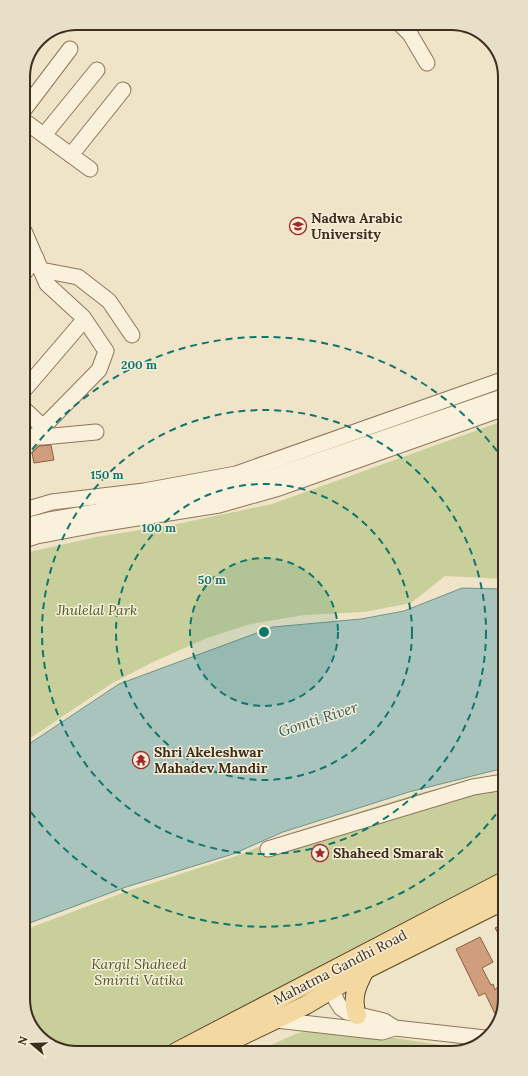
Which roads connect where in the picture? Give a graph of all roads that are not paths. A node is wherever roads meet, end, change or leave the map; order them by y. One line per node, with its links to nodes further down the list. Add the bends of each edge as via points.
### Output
1 (406, 30): 3 (street)
2 (70, 49): 6 (street)
3 (427, 64)
4 (97, 70): 8 (street)
5 (123, 90): 9 (street)
6 (30, 102)
7 (30, 125): 8 (street)
8 (44, 135): 9 (street)
9 (71, 155): 10 (street)
10 (90, 170)
11 (30, 247): 12 (street)
12 (39, 264): 13 (street); 14 (street, via 47,284); 15 (street, via 78,277 109,301)
13 (30, 269)
14 (84, 320): 17 (street); 22 (street, via 106,352 103,361 99,370)
15 (132, 335)
16 (498, 381): 23 (street, via 236,474 52,502)
17 (30, 383)
18 (498, 398): 24 (street, via 245,486)
19 (498, 410): 25 (street, via 279,488 219,505)
20 (30, 426): 22 (street)
21 (96, 432): 22 (street)
22 (34, 437)
23 (30, 509)
24 (30, 525)
25 (30, 538)
26 (498, 783): 27 (street, via 473,787)
27 (268, 849)
28 (498, 884): 36 (main road, Mahatma Gandhi Road)
29 (498, 904): 30 (main road, Mahatma Gandhi Road)
30 (365, 970): 31 (main road, Mahatma Gandhi Road); 32 (main road, via 356,989 354,1003)
31 (333, 989): 32 (street, via 341,1008); 33 (main road, Mahatma Gandhi Road)
32 (357, 1015): 34 (street, via 384,1021)
33 (276, 1020): 34 (street, via 382,1032); 37 (main road, Mahatma Gandhi Road)
34 (395, 1028): 35 (street)
35 (478, 1037)
36 (188, 1046)
37 (221, 1046)

